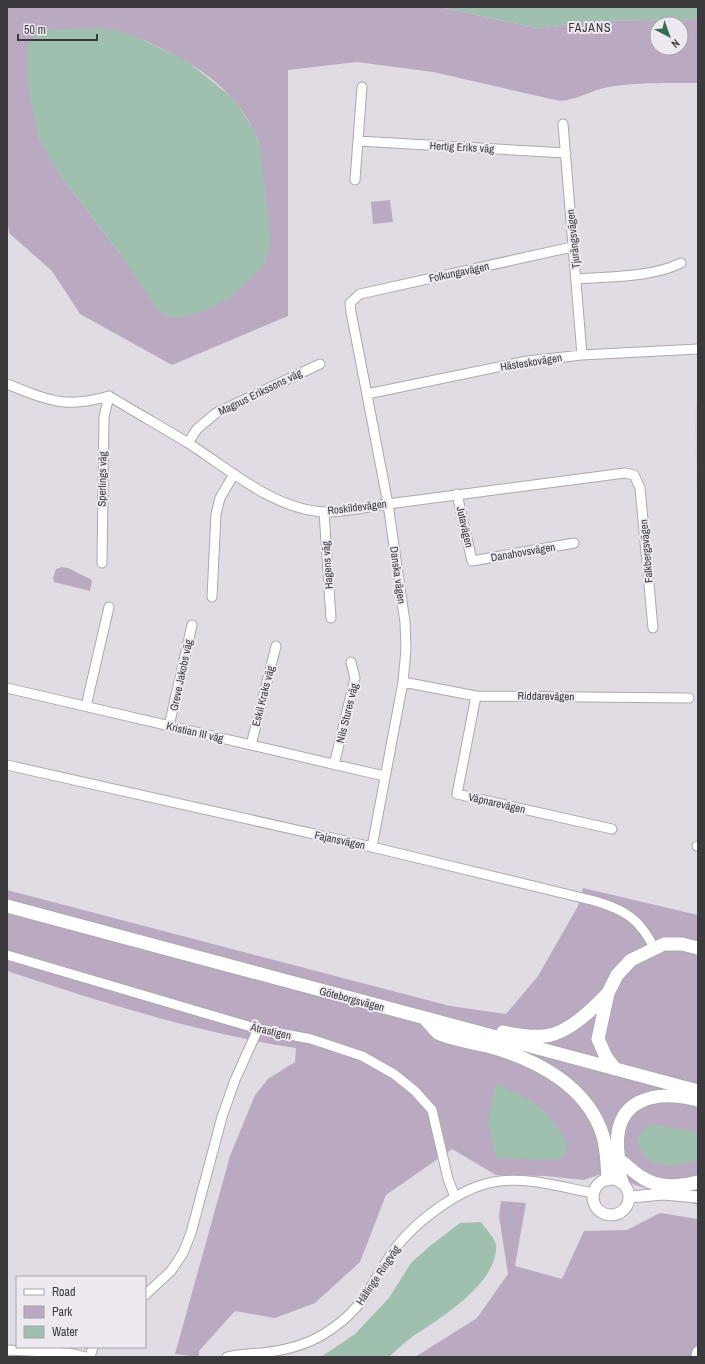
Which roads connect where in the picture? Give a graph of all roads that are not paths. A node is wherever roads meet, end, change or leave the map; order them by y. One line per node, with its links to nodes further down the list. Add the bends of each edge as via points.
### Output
1 (362, 87): 3 (street)
2 (563, 124): 4 (street, Tjurängsvägen)
3 (358, 141): 4 (street, Hertig Eriks väg); 5 (street)
4 (566, 153): 6 (street, Tjurängsvägen)
5 (355, 180)
6 (572, 247): 8 (street, Tjurängsvägen); 9 (street, Folkungavägen, via 360,294)
7 (681, 263): 8 (street, via 667,270)
8 (577, 279): 11 (street, Tjurängsvägen)
9 (350, 303): 14 (street, Danska vägen)
10 (698, 349): 11 (street, Hästeskovägen)
11 (582, 355): 14 (street, Hästeskovägen, via 527,361)
12 (320, 364): 16 (street, Magnus Erikssons väg, via 216,413 197,430)
13 (7, 384): 15 (street, via 38,397 57,401 80,402)
14 (367, 394): 20 (street, Danska vägen)
15 (109, 396): 16 (street, Roskildevägen); 24 (street, Sperlings väg, via 104,424)
16 (188, 443): 17 (street, Roskildevägen)
17 (234, 474): 21 (street, Roskildevägen, via 273,497); 25 (street, via 220,498 216,514)
18 (634, 476): 19 (street, Roskildevägen, via 625,473); 29 (street, Falkbergsvägen, via 640,488)
19 (457, 494): 20 (street, Roskildevägen); 23 (street, Jutavägen)
20 (388, 504): 21 (street, Roskildevägen); 32 (street, Danska vägen, via 405,622)
21 (324, 512): 27 (street, Hagens väg)
22 (574, 543): 23 (street, Danahovsvägen)
23 (472, 561)
24 (102, 563)
25 (212, 597)
26 (109, 607): 36 (street)
27 (331, 618)
28 (192, 625): 37 (street, Greve Jakobs väg)
29 (653, 628)
30 (276, 646): 38 (street, Eskil Kraks väg)
31 (351, 662): 40 (street, Nils Stures väg, via 356,678)
32 (404, 682): 34 (street, Riddarevägen); 41 (street, Danska vägen)
33 (7, 688): 36 (street, Kristian III väg)
34 (476, 696): 35 (street, Riddarevägen); 42 (street, Väpnarevägen, via 457,794)
35 (689, 698)
36 (86, 706): 37 (street, Kristian III väg)
37 (169, 726): 38 (street, Kristian III väg)
38 (251, 745): 40 (street, Kristian III väg)
39 (7, 765): 43 (street, Fajansvägen)
40 (334, 765): 41 (street, Kristian III väg)
41 (384, 776): 43 (street, Danska vägen)
42 (612, 829)
43 (372, 847): 45 (street, Fajansvägen, via 610,906 634,919 642,927)
44 (7, 906): 49 (main road, Göteborgsvägen)
45 (654, 948): 46 (main road, via 664,944 682,944); 48 (main road, via 626,964)
46 (698, 948)
47 (7, 955): 51 (street, Ätrastigen)
48 (608, 993): 49 (main road, via 592,1010 571,1025 547,1036 523,1036 495,1030 379,998); 52 (main road, via 598,1039)
49 (368, 1004): 50 (main road, Göteborgsvägen)
50 (424, 1019): 52 (main road, Göteborgsvägen); 56 (main road, via 439,1034 523,1057 569,1086 587,1106 600,1129 607,1156)
51 (258, 1029): 60 (street, Ätrastigen, via 310,1039 362,1056 394,1074 415,1091 432,1110 448,1179); 63 (street, via 222,1117 191,1233 183,1253 171,1271)
52 (615, 1069): 53 (main road, Göteborgsvägen)
53 (698, 1091)
54 (698, 1100): 55 (main road, via 661,1095 635,1105 618,1125)
55 (618, 1159): 57 (main road, via 618,1172); 58 (main road, via 643,1179 651,1182 678,1186)
56 (608, 1179): 57 (street); 59 (street, via 598,1184)
57 (622, 1182): 61 (street)
58 (698, 1182)
59 (593, 1193): 60 (street, Hällinge Ringväg, via 529,1181 510,1181 493,1182); 61 (street, via 595,1207 613,1216 623,1211)
60 (455, 1197): 67 (street, Hällinge Ringväg, via 409,1232 390,1255 368,1294 339,1324 305,1343)
61 (630, 1197): 62 (street, via 663,1194)
62 (698, 1197)
63 (146, 1294)
64 (7, 1350): 66 (street, via 68,1353)
65 (698, 1352): 68 (street)
66 (85, 1357)
67 (228, 1357)
68 (697, 1357)

